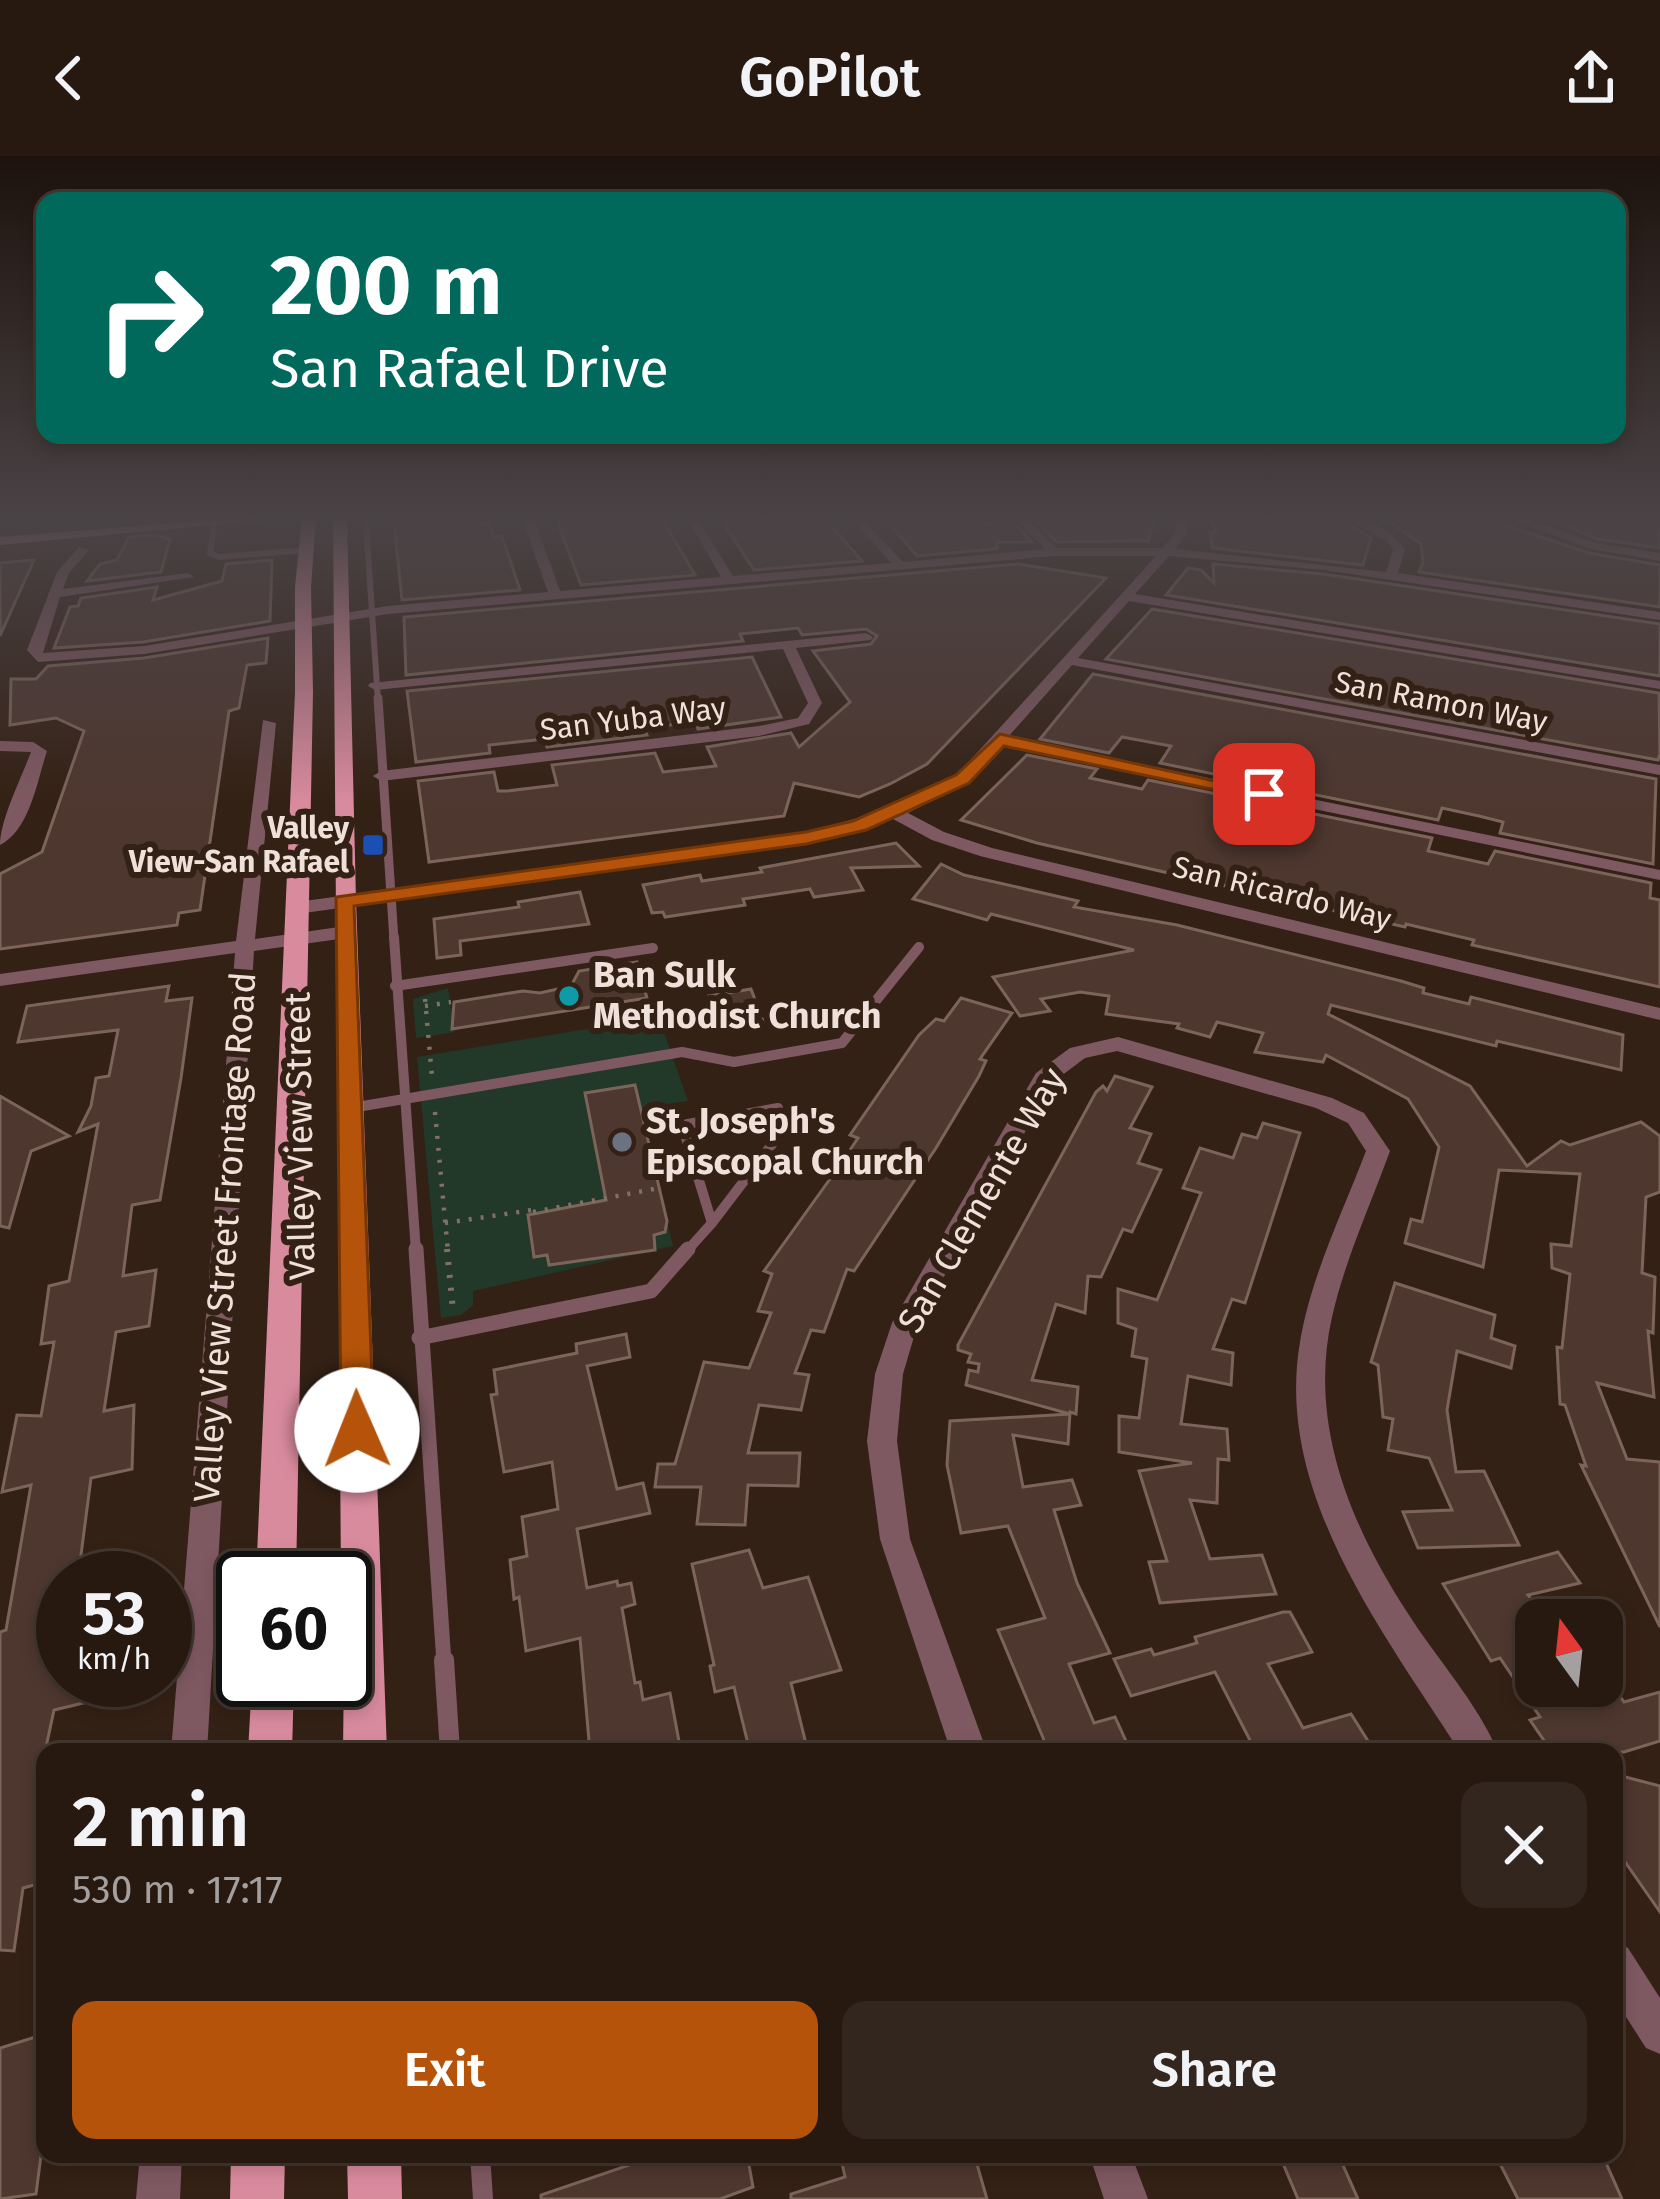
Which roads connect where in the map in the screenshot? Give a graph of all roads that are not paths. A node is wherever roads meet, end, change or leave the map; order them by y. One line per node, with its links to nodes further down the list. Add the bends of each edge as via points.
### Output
1 (47, 613): 8 (street, via 38,658)
2 (303, 613): 8 (main road, Valley View Street)
3 (360, 613): 7 (street)
4 (371, 613): 13 (lane)
5 (1113, 613): 11 (street)
6 (1226, 613): 12 (street, San Ramon Way)
7 (338, 616): 8 (street); 23 (main road, Valley View Street)
8 (302, 623): 24 (main road, Valley View Street)
9 (866, 637): 10 (street)
10 (787, 643): 13 (street); 18 (street, San Yuba Way, via 815,703 804,721)
11 (1071, 661): 15 (street); 17 (street, San Ramon Way)
12 (1660, 685)
13 (375, 686): 18 (lane)
14 (268, 723): 26 (street, Valley View Street Frontage Road)
15 (1000, 740): 19 (street, via 962,779); 21 (street)
16 (0, 746): 20 (street, via 39,751 16,819)
17 (1660, 770)
18 (381, 776): 22 (lane)
19 (895, 813): 22 (street, via 806,838); 31 (street, San Ricardo Way, via 986,852)
20 (0, 840)
21 (1660, 875)
22 (389, 895): 23 (street); 30 (lane)
23 (344, 902): 24 (street); 25 (main road, Valley View Street)
24 (296, 923): 25 (street); 26 (street); 36 (main road, Valley View Street)
25 (346, 932): 33 (main road, Valley View Street)
26 (245, 945): 29 (street); 38 (street, Valley View Street Frontage Road)
27 (919, 947): 32 (lane, via 842,1043 734,1062 682,1052)
28 (653, 948): 30 (lane)
29 (0, 980)
30 (395, 986): 32 (lane)
31 (1660, 1014)
32 (403, 1100): 33 (lane); 35 (lane)
33 (350, 1108): 40 (main road, Valley View Street)
34 (712, 1223): 34 (lane, via 786,1126 778,1108 682,1125); 35 (lane, via 651,1292)
35 (419, 1338): 41 (lane)
36 (276, 1551)
37 (271, 1707): 39 (main road)
38 (190, 1743)
39 (270, 1743)
40 (364, 1743)
41 (449, 1743)
42 (966, 1743): 43 (street, San Clemente Way, via 895,1539 882,1441 889,1374 905,1323 1044,1078 1066,1056 1118,1044 1324,1103 1356,1118 1378,1151 1318,1318 1310,1372 1318,1450 1348,1536)
43 (1474, 1743)
44 (1623, 1976): 45 (street)
45 (1660, 2035)
46 (160, 2163): 51 (street)
47 (259, 2163): 52 (main road)
48 (374, 2163): 53 (main road)
49 (481, 2163): 54 (lane)
50 (1113, 2163): 55 (street)
51 (158, 2199)
52 (257, 2199)
53 (375, 2199)
54 (483, 2199)
55 (1126, 2199)

